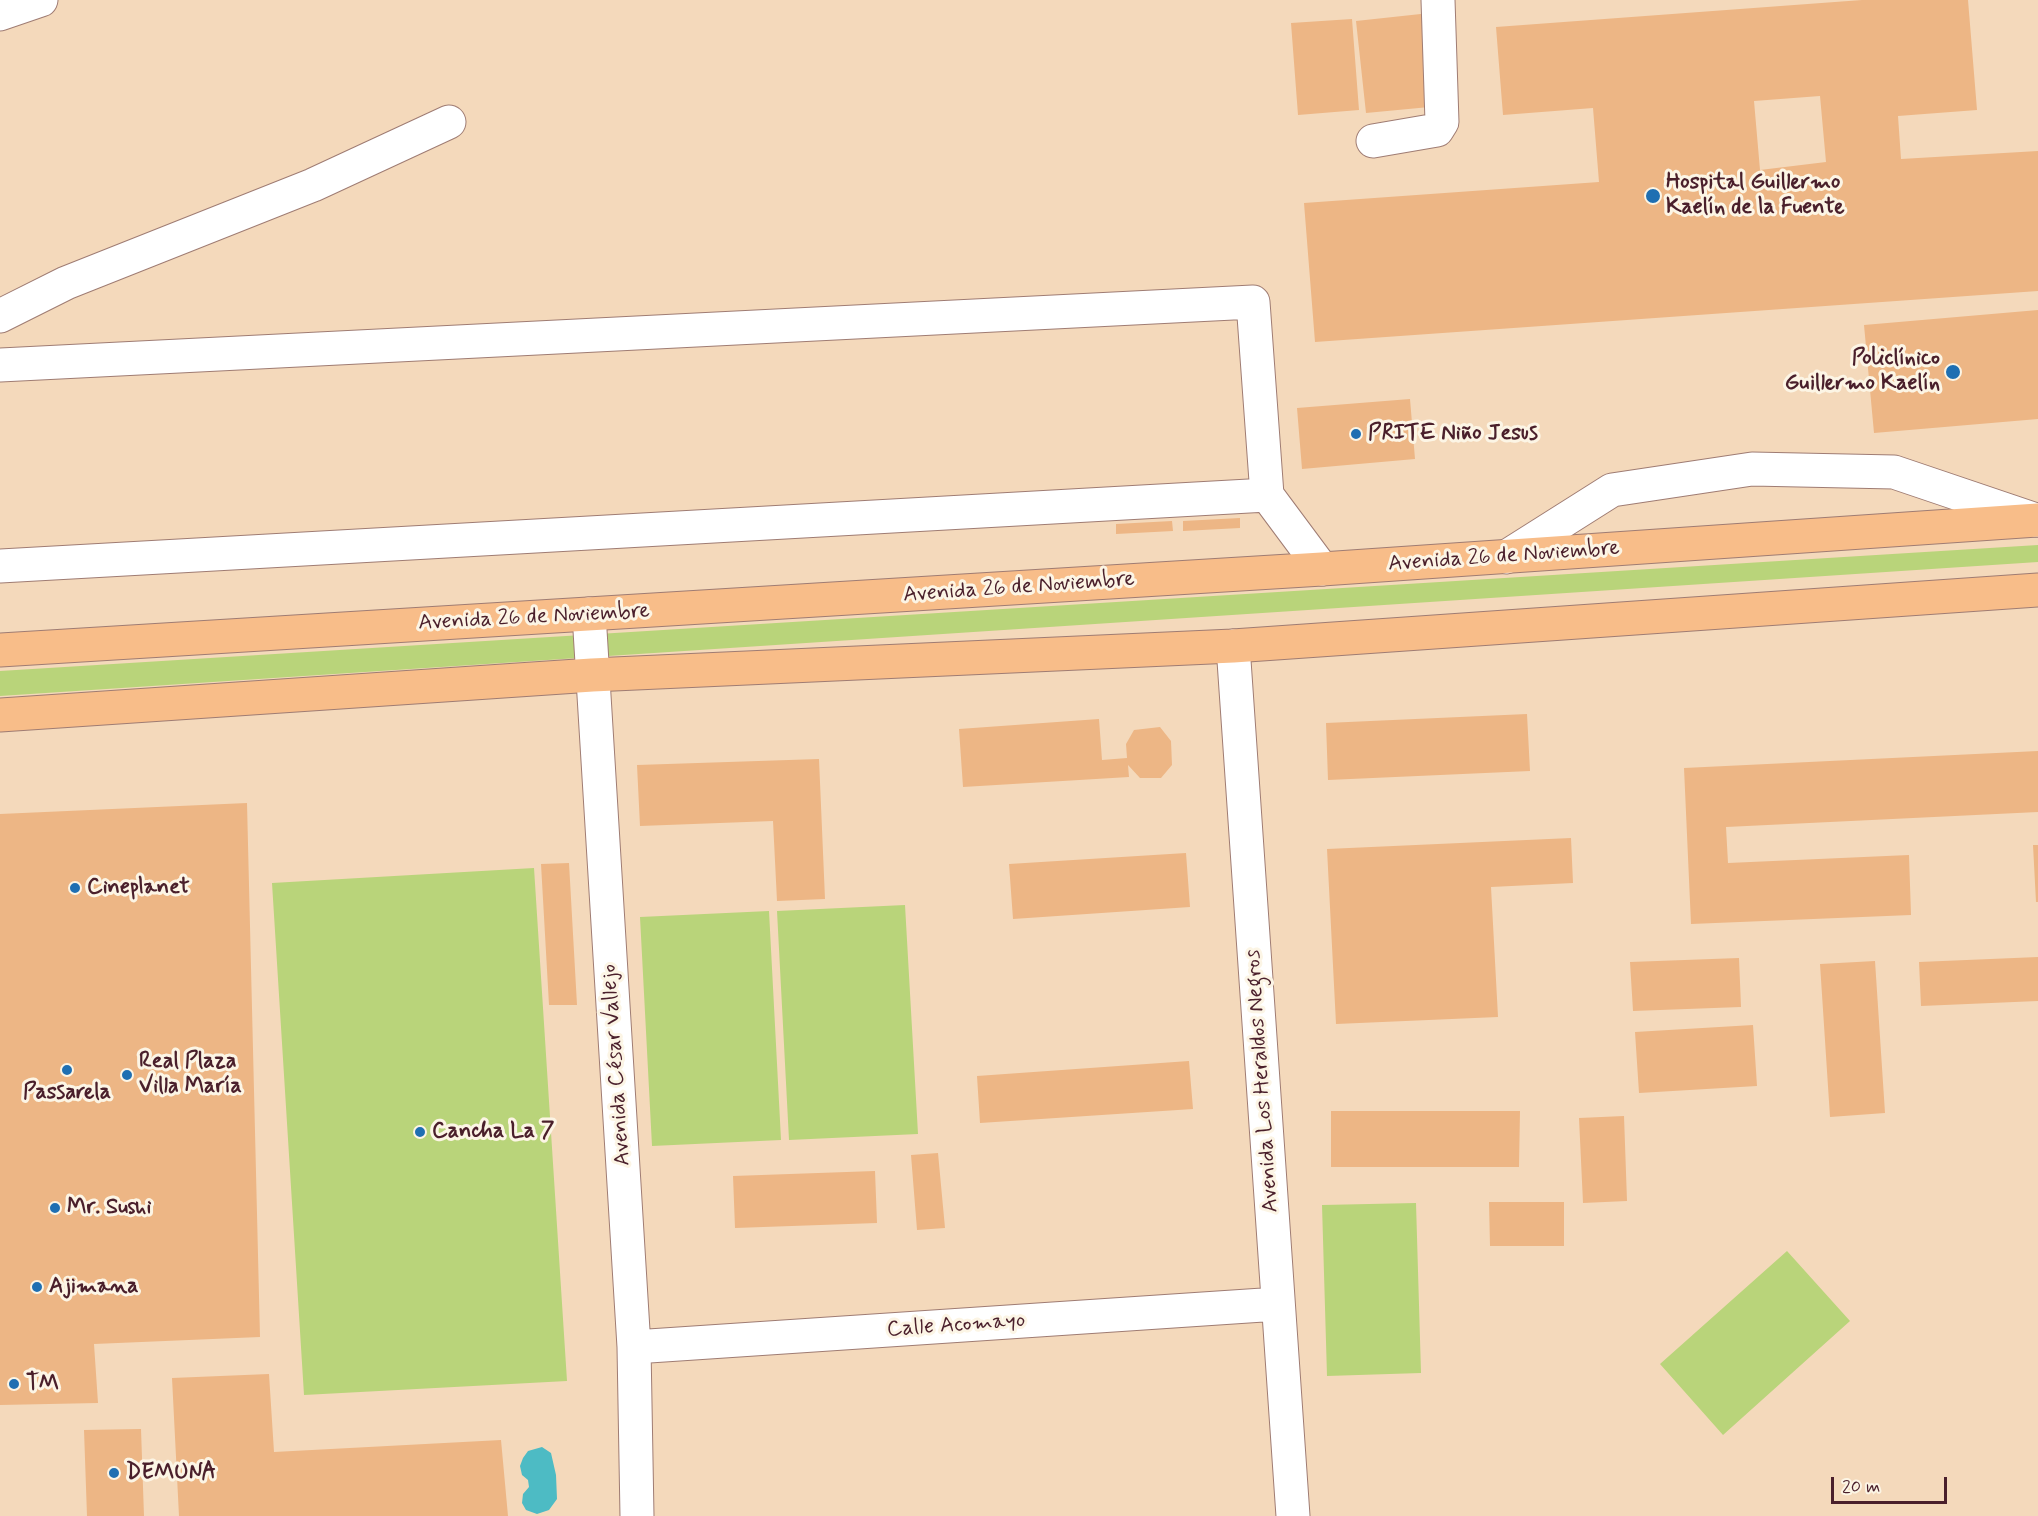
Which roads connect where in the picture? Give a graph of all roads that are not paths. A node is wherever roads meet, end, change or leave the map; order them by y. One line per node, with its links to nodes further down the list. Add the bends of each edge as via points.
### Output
1 (41, 0): 3 (street)
2 (1438, 0): 5 (street, via 1442,122 1437,130)
3 (0, 14)
4 (449, 122): 6 (street, via 313,185 66,283)
5 (1373, 141)
6 (0, 316)
7 (0, 365): 8 (street, via 1253,302)
8 (1267, 495): 11 (street); 12 (street)
9 (2037, 520): 10 (main road, Avenida 26 de Noviembre); 10 (street, via 1894,471 1752,469 1612,490)
10 (1506, 557): 12 (main road, Avenida 26 de Noviembre)
11 (0, 566)
12 (1322, 569): 14 (main road, Avenida 26 de Noviembre)
13 (2038, 590): 15 (main road)
14 (589, 614): 16 (main road, Avenida 26 de Noviembre); 17 (street, Avenida César Vallejo)
15 (1233, 646): 17 (main road); 19 (street, Avenida Los Heraldos Negros)
16 (0, 650)
17 (592, 675): 18 (main road); 20 (street, Avenida César Vallejo)
18 (0, 715)
19 (1278, 1304): 20 (street, Calle Acomayo); 22 (street, Avenida Los Heraldos Negros)
20 (634, 1347): 21 (street, Avenida César Vallejo)
21 (637, 1516)
22 (1293, 1516)

